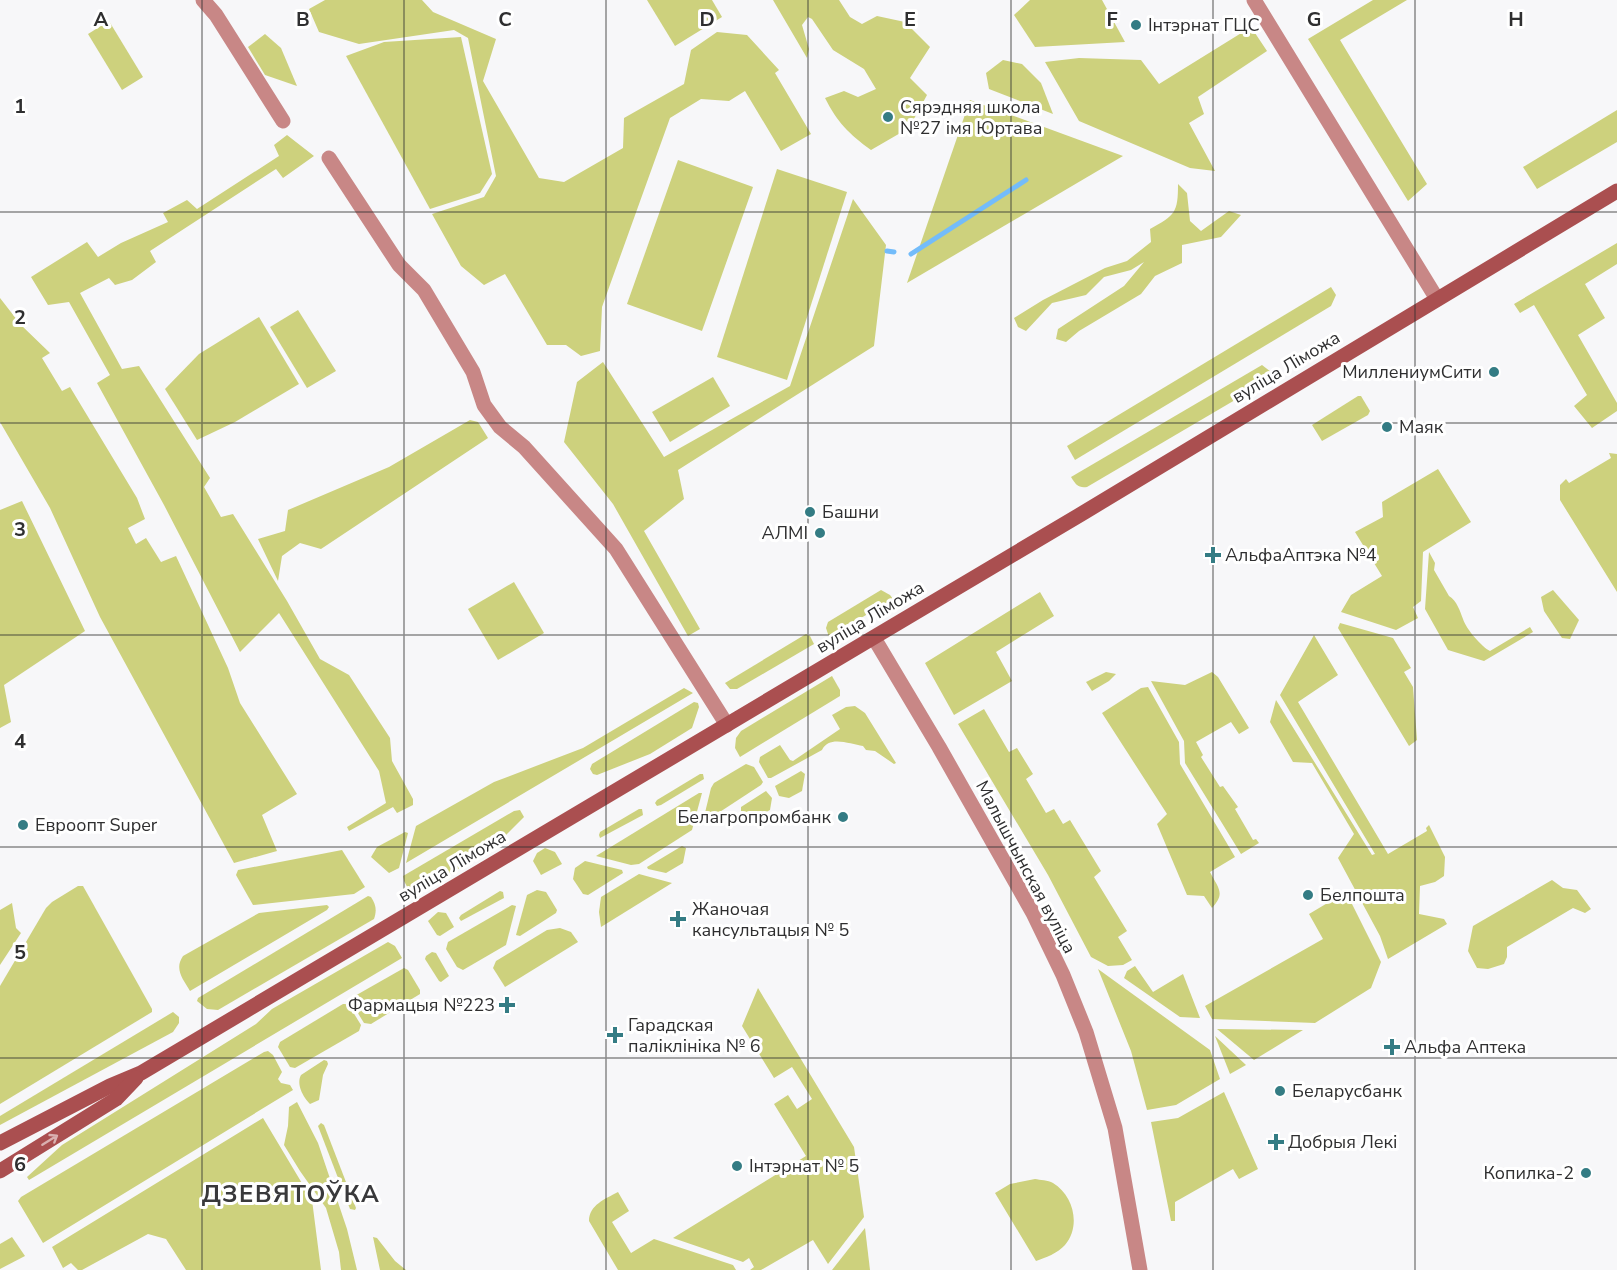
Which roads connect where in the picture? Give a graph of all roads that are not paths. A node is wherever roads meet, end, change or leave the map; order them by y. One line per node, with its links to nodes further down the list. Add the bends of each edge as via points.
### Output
1 (203, 0): 3 (street)
2 (1254, 0): 6 (street)
3 (283, 121)
4 (329, 158): 8 (street, via 399,265 424,290 472,372 484,405 616,549)
5 (1617, 191): 6 (street, вуліца Ліможа)
6 (1437, 299): 7 (street, вуліца Ліможа)
7 (874, 638): 8 (street, вуліца Ліможа); 12 (street, Малышчынская вуліца, via 1033,913 1086,1032 1115,1128)
8 (727, 725): 9 (street, вуліца Ліможа)
9 (141, 1073): 10 (street, вуліца Ліможа); 11 (street, вуліца Ліможа, one-way to 9, via 116,1099)
10 (0, 1143)
11 (0, 1171)
12 (1140, 1270)

